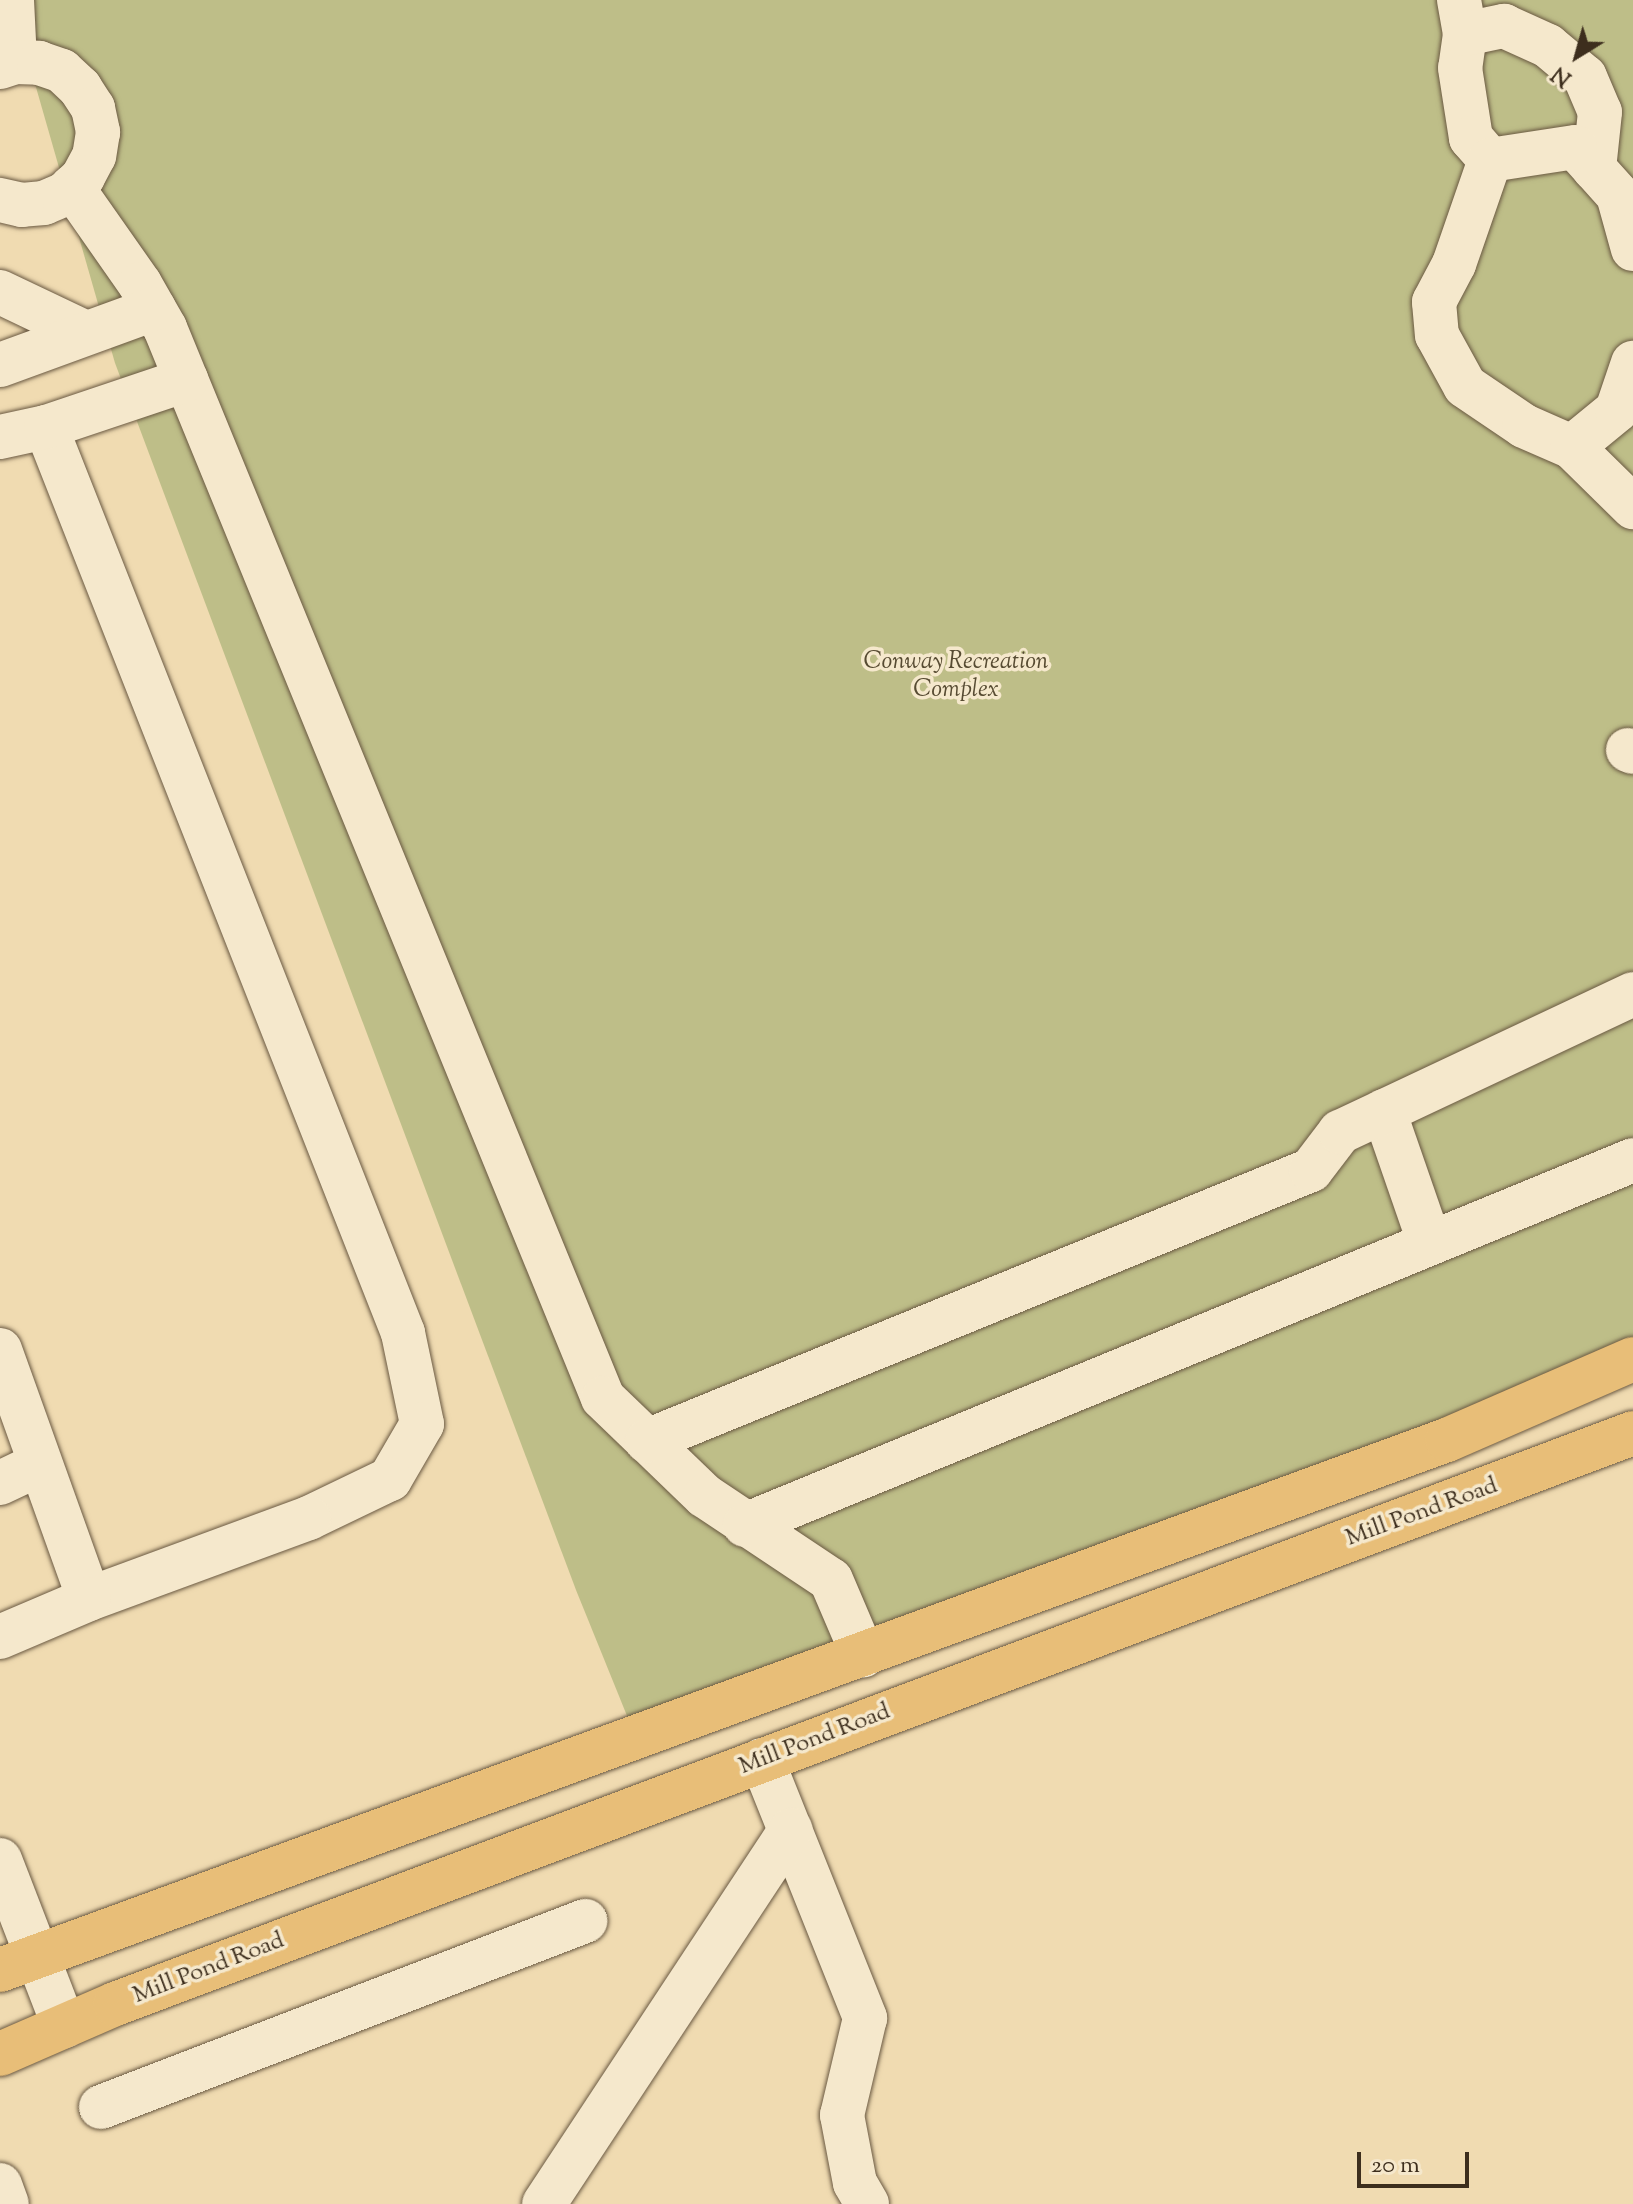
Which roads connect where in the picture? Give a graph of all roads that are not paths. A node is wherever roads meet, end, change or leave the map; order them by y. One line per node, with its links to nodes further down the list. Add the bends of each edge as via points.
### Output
1 (12, 0): 3 (lane)
2 (1462, 17): 4 (lane, via 1460,68 1471,138); 5 (lane, via 1504,26 1548,46 1585,77 1600,112)
3 (8, 65): 6 (lane, via 39,63 62,71 93,108 98,132 94,156)
4 (1490, 160): 5 (lane, via 1575,147); 18 (lane, via 1454,264 1434,302 1437,335 1465,386 1524,426)
5 (1594, 169): 8 (lane, via 1618,195)
6 (72, 187): 7 (lane, via 44,203); 10 (lane)
7 (0, 200)
8 (1633, 249)
9 (0, 292): 11 (lane)
10 (154, 309): 11 (lane); 14 (lane)
11 (86, 333): 13 (lane)
12 (1633, 363): 15 (lane)
13 (0, 365)
14 (186, 380): 16 (lane); 27 (lane, via 580,1346 603,1398)
15 (1625, 419): 18 (lane)
16 (46, 427): 17 (lane); 31 (lane, via 403,1333 422,1424 390,1479 309,1518)
17 (0, 437)
18 (1572, 447): 19 (lane)
19 (1633, 507)
20 (1633, 994): 21 (lane)
21 (1384, 1111): 23 (lane); 27 (lane, via 1340,1132 1311,1170)
22 (1633, 1160): 23 (lane)
23 (1429, 1241): 30 (lane)
24 (1, 1358): 28 (lane)
25 (1633, 1359): 33 (main road, via 1447,1440)
26 (1633, 1433): 34 (main road, Mill Pond Road)
27 (647, 1441): 30 (lane, via 705,1496)
28 (40, 1464): 29 (lane); 31 (lane)
29 (0, 1483)
30 (745, 1525): 33 (lane, via 831,1580)
31 (89, 1599): 32 (lane)
32 (0, 1637)
33 (863, 1655): 38 (main road)
34 (762, 1760): 35 (lane); 39 (main road, Mill Pond Road)
35 (791, 1830): 44 (lane); 45 (lane, via 865,2018 842,2115 855,2183)
36 (0, 1860): 38 (lane)
37 (585, 1921): 41 (lane)
38 (18, 1963): 39 (lane)
39 (64, 2026): 40 (main road, Mill Pond Road)
40 (0, 2054)
41 (101, 2107)
42 (0, 2185): 43 (lane)
43 (7, 2204)
44 (544, 2204)
45 (867, 2204)

